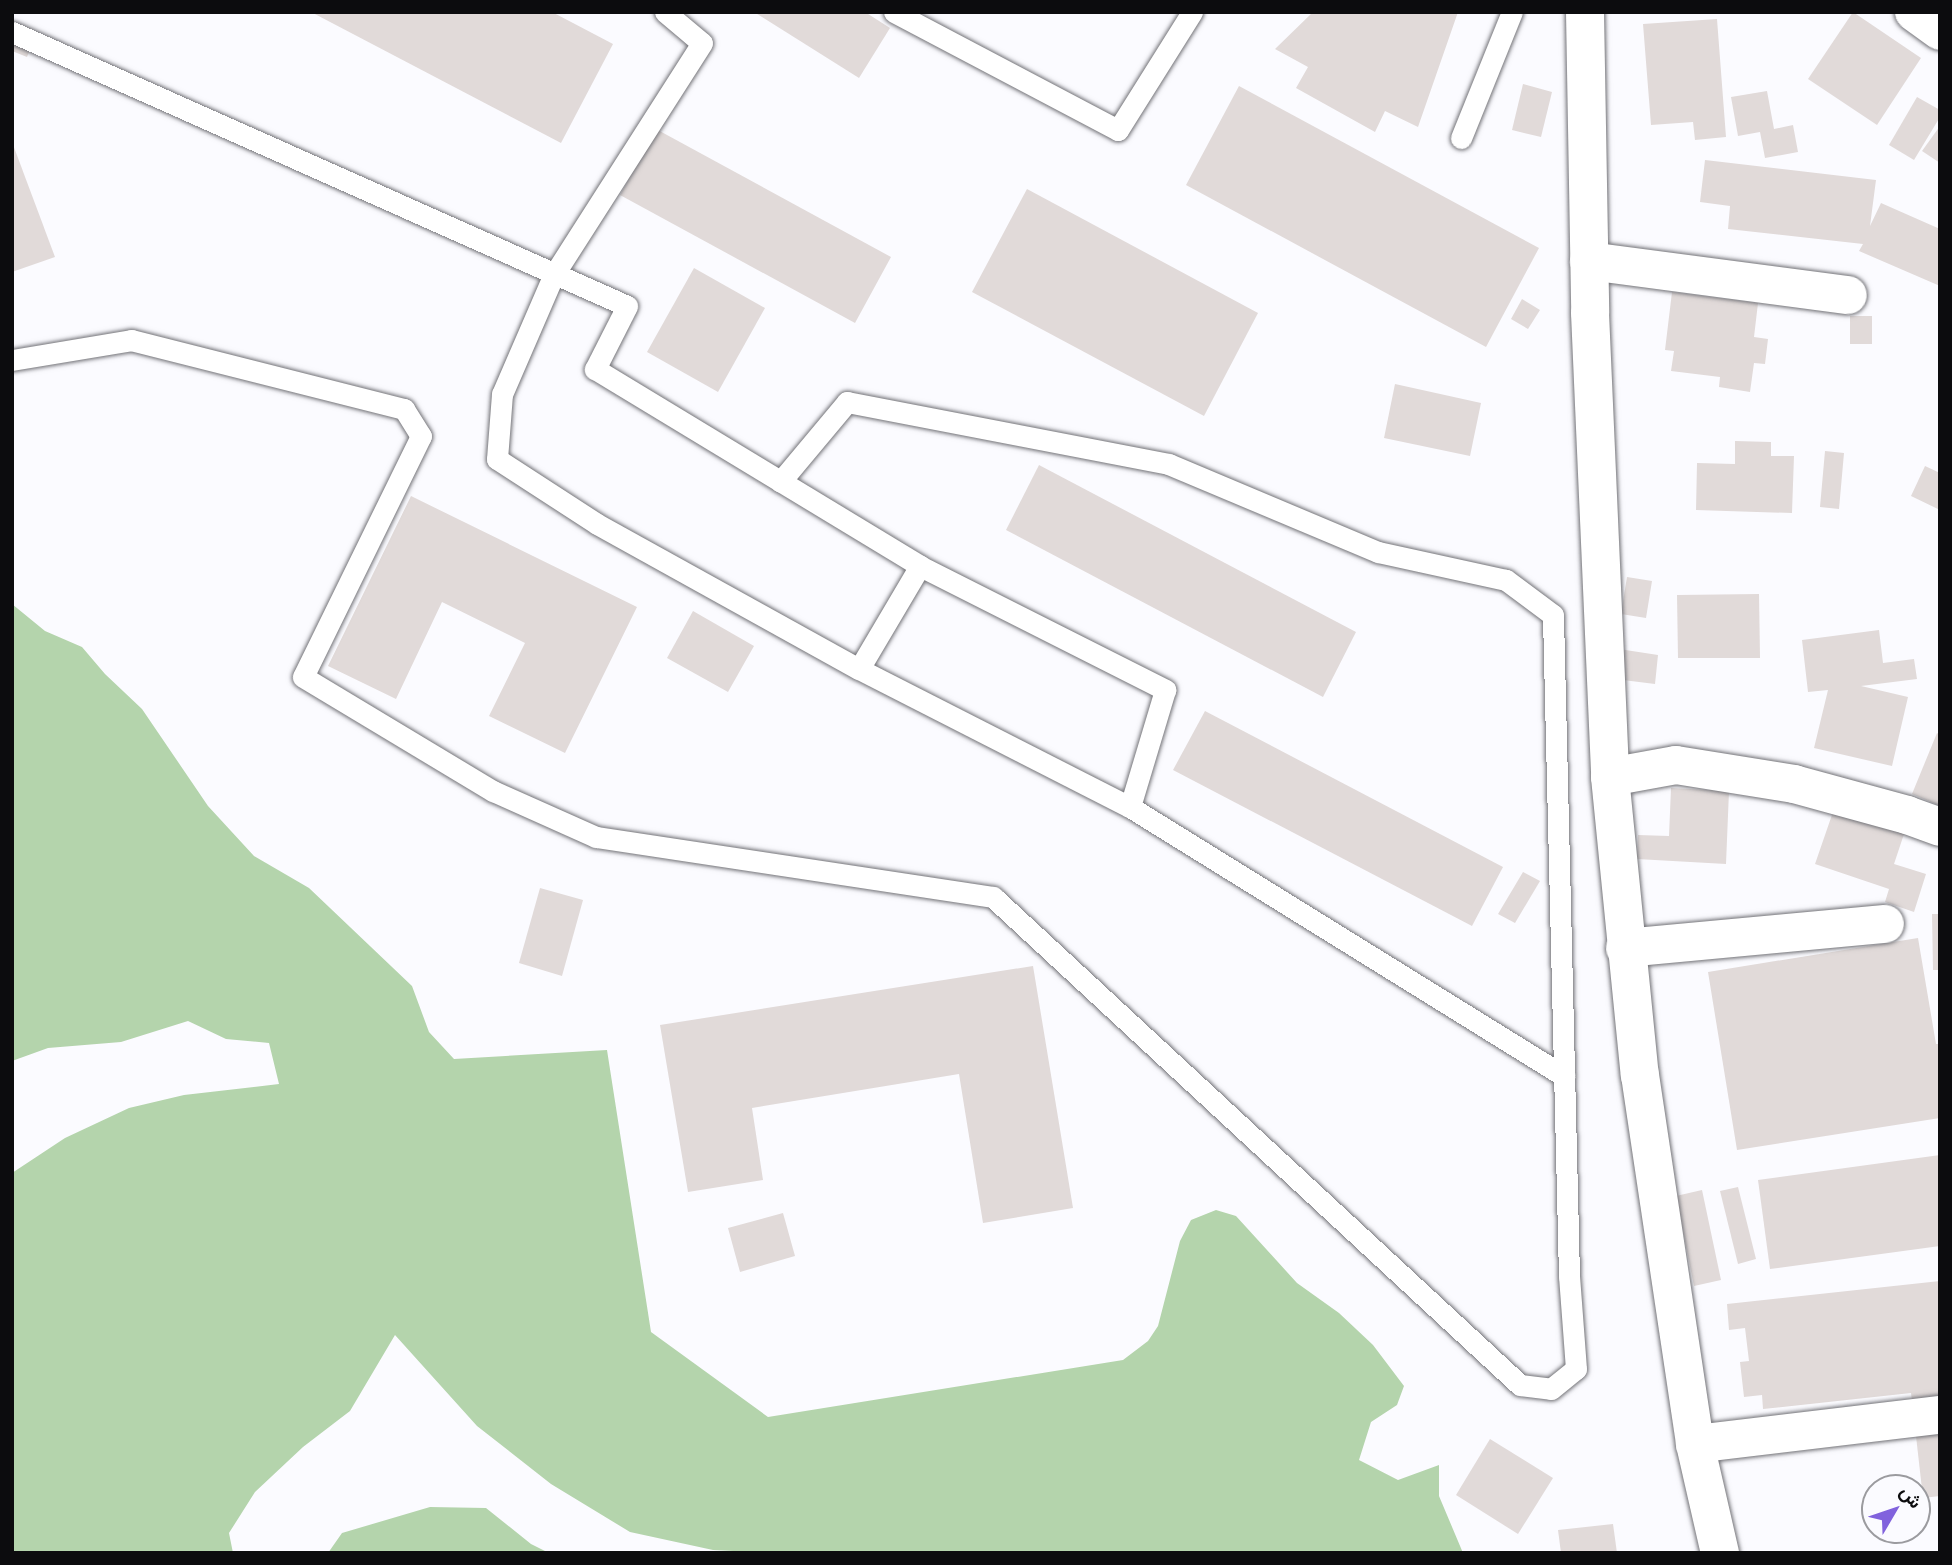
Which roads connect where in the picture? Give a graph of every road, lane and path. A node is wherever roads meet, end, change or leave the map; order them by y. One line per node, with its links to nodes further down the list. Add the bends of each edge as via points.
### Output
1 (664, 12): 11 (lane, via 702,43)
2 (894, 12): 3 (lane, via 1118,130)
3 (1192, 12)
4 (1511, 12): 9 (lane)
5 (1585, 12): 10 (street)
6 (1914, 12): 7 (street)
7 (1940, 31)
8 (12, 32): 11 (lane)
9 (1461, 138)
10 (1589, 261): 12 (street); 17 (street)
11 (554, 274): 14 (lane, via 627,306 595,369); 16 (lane, via 502,394 497,459 597,524)
12 (1847, 295)
13 (12, 360): 22 (lane, via 131,340 404,409 421,436 303,677 493,791 596,837 993,897 1520,1385 1551,1389 1576,1369)
14 (780, 482): 15 (lane); 22 (lane, via 847,402 1169,464 1378,551 1506,580 1516,587 1552,615)
15 (920, 566): 16 (lane); 18 (lane, via 1165,690)
16 (859, 669): 18 (lane)
17 (1610, 777): 19 (street, via 1676,765 1794,784); 21 (street)
18 (1130, 807): 22 (lane)
19 (1940, 827)
20 (1885, 924): 21 (street)
21 (1625, 948): 24 (street)
22 (1564, 1076)
23 (1940, 1415): 24 (street)
24 (1695, 1444): 25 (street)
25 (1720, 1553)

